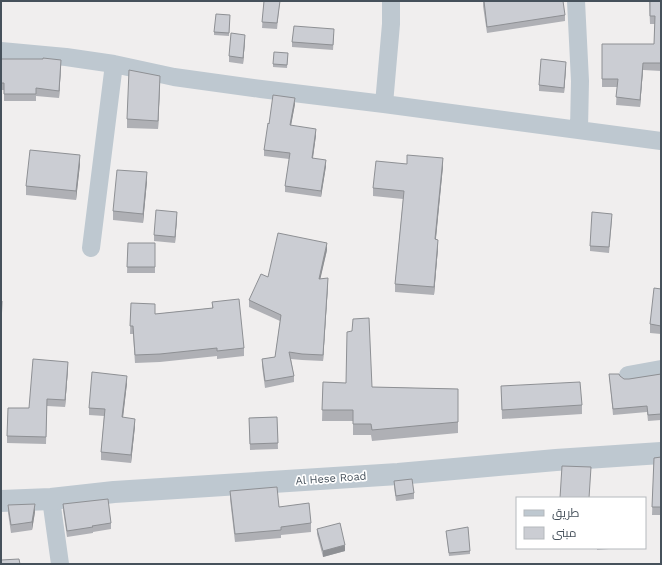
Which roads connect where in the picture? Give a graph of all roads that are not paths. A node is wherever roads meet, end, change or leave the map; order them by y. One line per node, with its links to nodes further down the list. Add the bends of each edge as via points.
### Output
1 (391, 1): 5 (street)
2 (576, 1): 6 (street, via 580,81)
3 (1, 51): 4 (street)
4 (114, 64): 5 (street, via 174,77); 8 (street)
5 (384, 104): 6 (street)
6 (578, 129): 7 (street)
7 (661, 141)
8 (91, 248)
9 (661, 369): 10 (street)
10 (628, 376)
11 (661, 453): 12 (street, Al Hese Road, via 398,474 114,492)
12 (51, 499): 13 (street, Al Hese Road); 14 (street)
13 (1, 501)
14 (60, 564)

